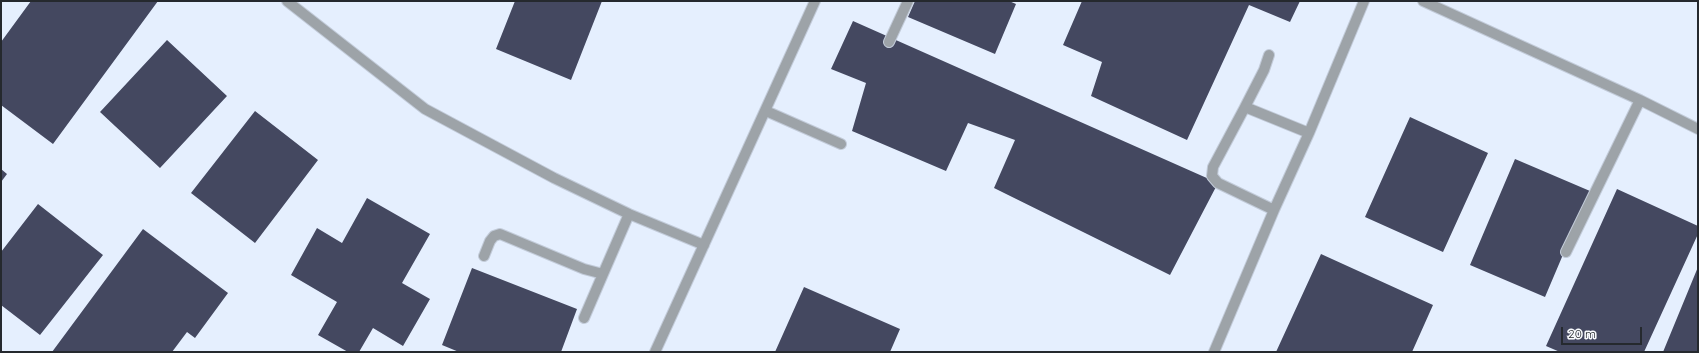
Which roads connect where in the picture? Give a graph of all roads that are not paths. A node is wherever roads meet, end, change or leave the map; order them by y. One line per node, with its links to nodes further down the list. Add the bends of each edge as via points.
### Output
1 (286, 1): 15 (street, via 425,108)
2 (815, 1): 10 (street)
3 (908, 1): 6 (street)
4 (1364, 1): 12 (street)
5 (1423, 1): 8 (street)
6 (889, 42)
7 (1269, 55): 9 (street)
8 (1640, 100): 11 (street); 17 (street)
9 (1245, 107): 12 (street); 14 (street, via 1213,167 1212,176 1225,187)
10 (766, 112): 13 (street); 16 (street)
11 (1698, 129)
12 (1309, 133): 14 (street)
13 (841, 144)
14 (1274, 210): 22 (street)
15 (629, 214): 16 (street); 19 (street)
16 (704, 245): 21 (street)
17 (1566, 252)
18 (484, 256): 19 (street, via 490,241 500,234 584,269)
19 (603, 274): 20 (street)
20 (584, 318)
21 (655, 352)
22 (1214, 352)

